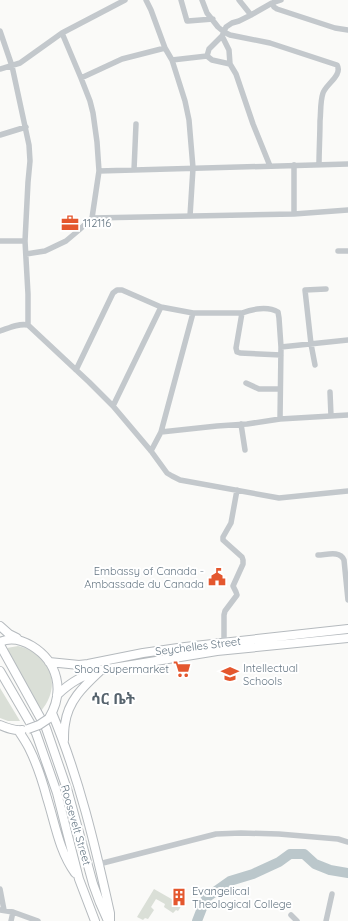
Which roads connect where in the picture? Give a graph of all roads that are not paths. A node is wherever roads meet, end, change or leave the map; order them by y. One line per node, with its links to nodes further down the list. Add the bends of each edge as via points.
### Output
1 (125, 0): 12 (street)
2 (146, 0): 14 (street)
3 (181, 0): 9 (street, via 187,21)
4 (202, 0): 9 (street, via 207,13)
5 (239, 0): 8 (street)
6 (281, 0): 7 (street)
7 (272, 3): 8 (street); 10 (street, via 277,9)
8 (251, 15): 13 (street, via 226,27)
9 (213, 19): 13 (street)
10 (348, 30)
11 (0, 31): 18 (street)
12 (62, 33): 18 (street); 20 (street)
13 (223, 34): 15 (street, via 209,49); 17 (street); 24 (street, via 270,43 338,66 336,75 323,92)
14 (165, 48): 16 (street); 20 (street, via 122,59)
15 (208, 56): 16 (street); 17 (street, via 212,60)
16 (172, 60): 28 (street, via 186,101)
17 (230, 64): 27 (street)
18 (12, 66): 19 (street); 22 (street)
19 (0, 69)
20 (81, 78): 30 (street, via 93,113)
21 (136, 124): 29 (street)
22 (26, 127): 23 (street); 36 (street, via 30,161)
23 (0, 135)
24 (319, 164): 25 (street); 26 (street)
25 (348, 164)
26 (294, 165): 27 (street); 32 (street)
27 (270, 166): 28 (street)
28 (193, 168): 29 (street); 33 (street)
29 (134, 170): 30 (street)
30 (99, 171): 34 (street)
31 (348, 210): 32 (street)
32 (294, 214): 33 (street)
33 (190, 216): 34 (street)
34 (92, 218): 39 (street, via 66,241 45,251)
35 (0, 241): 36 (street)
36 (25, 241): 39 (street)
37 (338, 251): 38 (street)
38 (348, 251)
39 (26, 254): 44 (street)
40 (326, 289): 47 (street, via 304,290)
41 (161, 307): 43 (street); 51 (street, via 117,290 113,293); 55 (street)
42 (242, 312): 43 (street); 48 (street, via 262,309 278,312); 49 (street, via 237,352)
43 (193, 313): 60 (street)
44 (28, 325): 45 (street, via 18,325); 51 (street)
45 (0, 331)
46 (348, 340): 47 (street)
47 (311, 344): 48 (street); 50 (street)
48 (281, 347): 49 (street)
49 (281, 356): 53 (street)
50 (315, 365)
51 (76, 370): 55 (street)
52 (246, 383): 53 (street, via 259,389)
53 (280, 389): 58 (street)
54 (330, 392): 57 (street)
55 (113, 406): 62 (street)
56 (348, 415): 57 (street)
57 (331, 416): 58 (street)
58 (280, 419): 59 (street)
59 (241, 424): 60 (street); 61 (street)
60 (161, 432): 62 (street)
61 (245, 450)
62 (151, 451): 63 (street, via 167,473 180,480)
63 (237, 490): 64 (street, via 279,498); 72 (street, via 231,522 223,540 242,557 243,564 233,586 237,595 224,615)
64 (348, 491)
65 (318, 555): 66 (street, via 336,554 344,560)
66 (348, 600)
67 (0, 626): 70 (main road)
68 (348, 628): 72 (main road, Seychelles Street)
69 (348, 638): 74 (main road, Seychelles Street, via 218,651)
70 (20, 640): 71 (main road, via 10,639); 73 (main road, via 40,651)
71 (1, 643): 92 (main road, Roosevelt Street, via 46,728 68,792 93,884)
72 (224, 643): 73 (main road, Seychelles Street, via 142,653 79,665)
73 (50, 662): 76 (main road, via 58,683)
74 (101, 670): 76 (main road, Seychelles Street, via 73,681); 80 (main road, via 83,686 69,708)
75 (0, 671): 83 (main road, Roosevelt Street, via 36,733 57,793)
76 (58, 695): 77 (main road)
77 (50, 716): 79 (main road, bridge, via 39,725); 80 (main road)
78 (0, 725): 79 (main road)
79 (18, 730): 83 (main road, via 32,754 62,850)
80 (64, 742): 82 (main road)
81 (348, 842): 82 (street, via 279,834 216,834)
82 (99, 864): 92 (main road, via 110,913)
83 (79, 879): 91 (main road, Roosevelt Street)
84 (0, 889): 86 (street)
85 (332, 894): 94 (street)
86 (2, 910): 87 (street)
87 (12, 912): 89 (street); 90 (street)
88 (291, 915): 93 (street)
89 (11, 921)
90 (38, 921)
91 (95, 921)
92 (109, 921)
93 (297, 921)
94 (326, 921)

